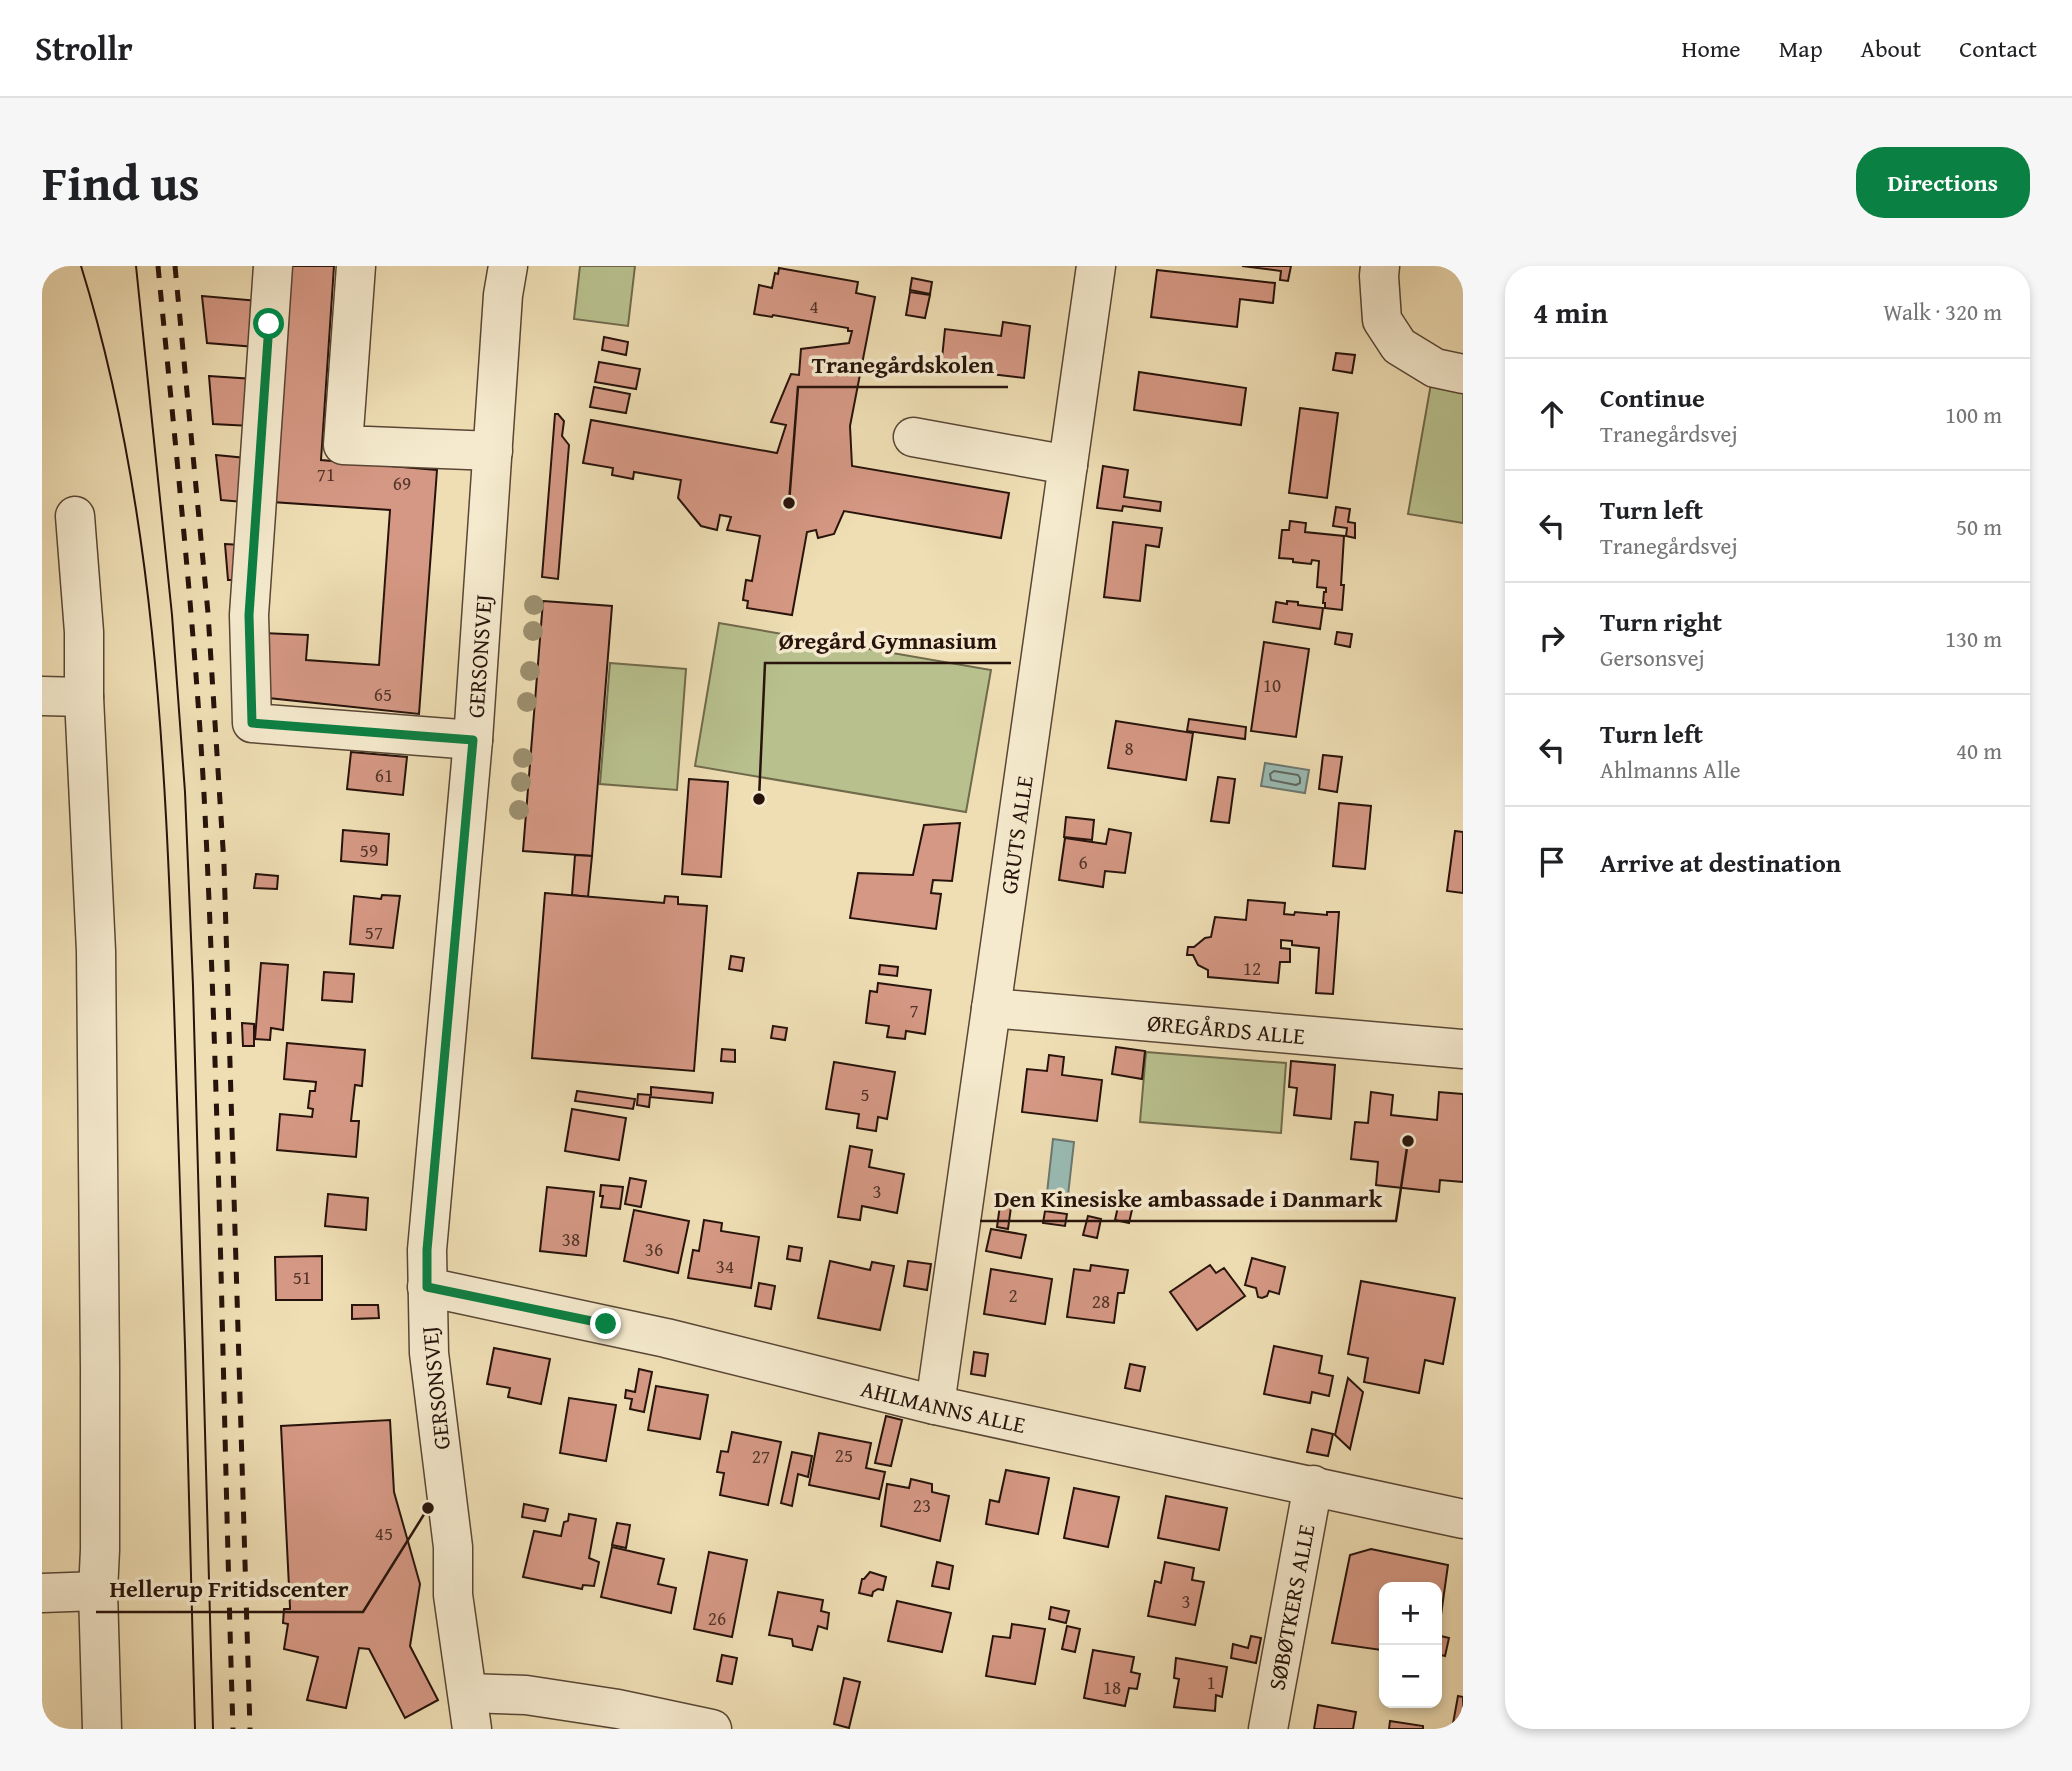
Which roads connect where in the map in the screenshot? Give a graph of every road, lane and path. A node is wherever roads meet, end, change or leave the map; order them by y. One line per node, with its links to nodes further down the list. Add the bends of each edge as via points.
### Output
1 (273, 266): 13 (street, via 249,615 252,723)
2 (356, 266): 8 (street, via 344,445)
3 (508, 266): 8 (street, GERSONSVEJ)
4 (1096, 266): 9 (street, GRUTS ALLE)
5 (1380, 266): 6 (street, via 1382,320 1399,346 1435,368)
6 (1463, 374)
7 (913, 437): 9 (street)
8 (493, 451): 13 (street, GERSONSVEJ)
9 (1068, 465): 14 (street, GRUTS ALLE)
10 (75, 516): 12 (street)
11 (42, 696): 12 (street)
12 (84, 697): 20 (street, via 96,951)
13 (473, 740): 16 (street, GERSONSVEJ)
14 (991, 1008): 15 (street, ØREGÅRDS ALLE); 17 (street, GRUTS ALLE)
15 (1463, 1049)
16 (427, 1287): 17 (street, AHLMANNS ALLE, via 666,1338); 22 (street, GERSONSVEJ, via 429,1353 453,1547 453,1595)
17 (935, 1405): 18 (street, AHLMANNS ALLE)
18 (1313, 1485): 19 (street, AHLMANNS ALLE); 25 (street, SØBØTKERS ALLE)
19 (1463, 1519)
20 (98, 1591): 21 (street); 23 (street)
21 (42, 1593)
22 (483, 1711): 24 (street, via 526,1695)
23 (102, 1729)
24 (712, 1729)
25 (1268, 1729)

